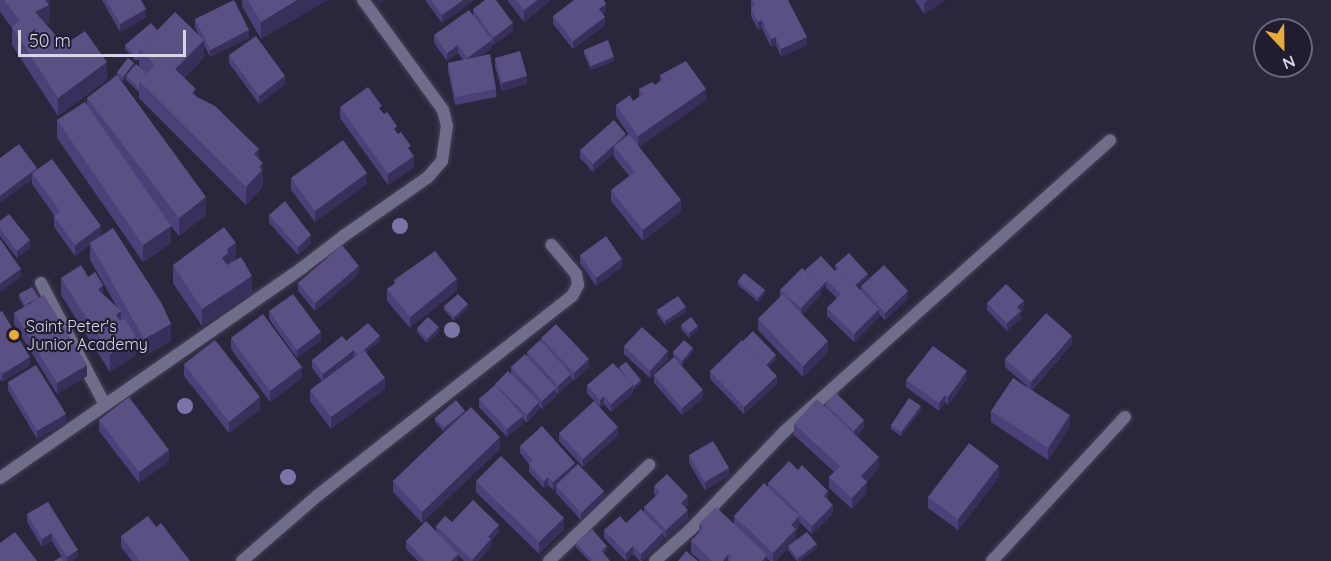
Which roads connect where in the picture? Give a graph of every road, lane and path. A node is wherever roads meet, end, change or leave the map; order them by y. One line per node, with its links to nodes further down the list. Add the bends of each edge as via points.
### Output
1 (363, 0): 5 (street, via 443,110 447,126 442,161 428,177)
2 (1110, 140): 11 (street, via 784,431 690,530)
3 (552, 245): 9 (street, via 576,274 578,285 572,296 317,496)
4 (41, 282): 5 (street)
5 (105, 405): 8 (street)
6 (1125, 417): 12 (street)
7 (649, 465): 10 (street)
8 (0, 478)
9 (242, 561)
10 (549, 561)
11 (655, 561)
12 (992, 561)

